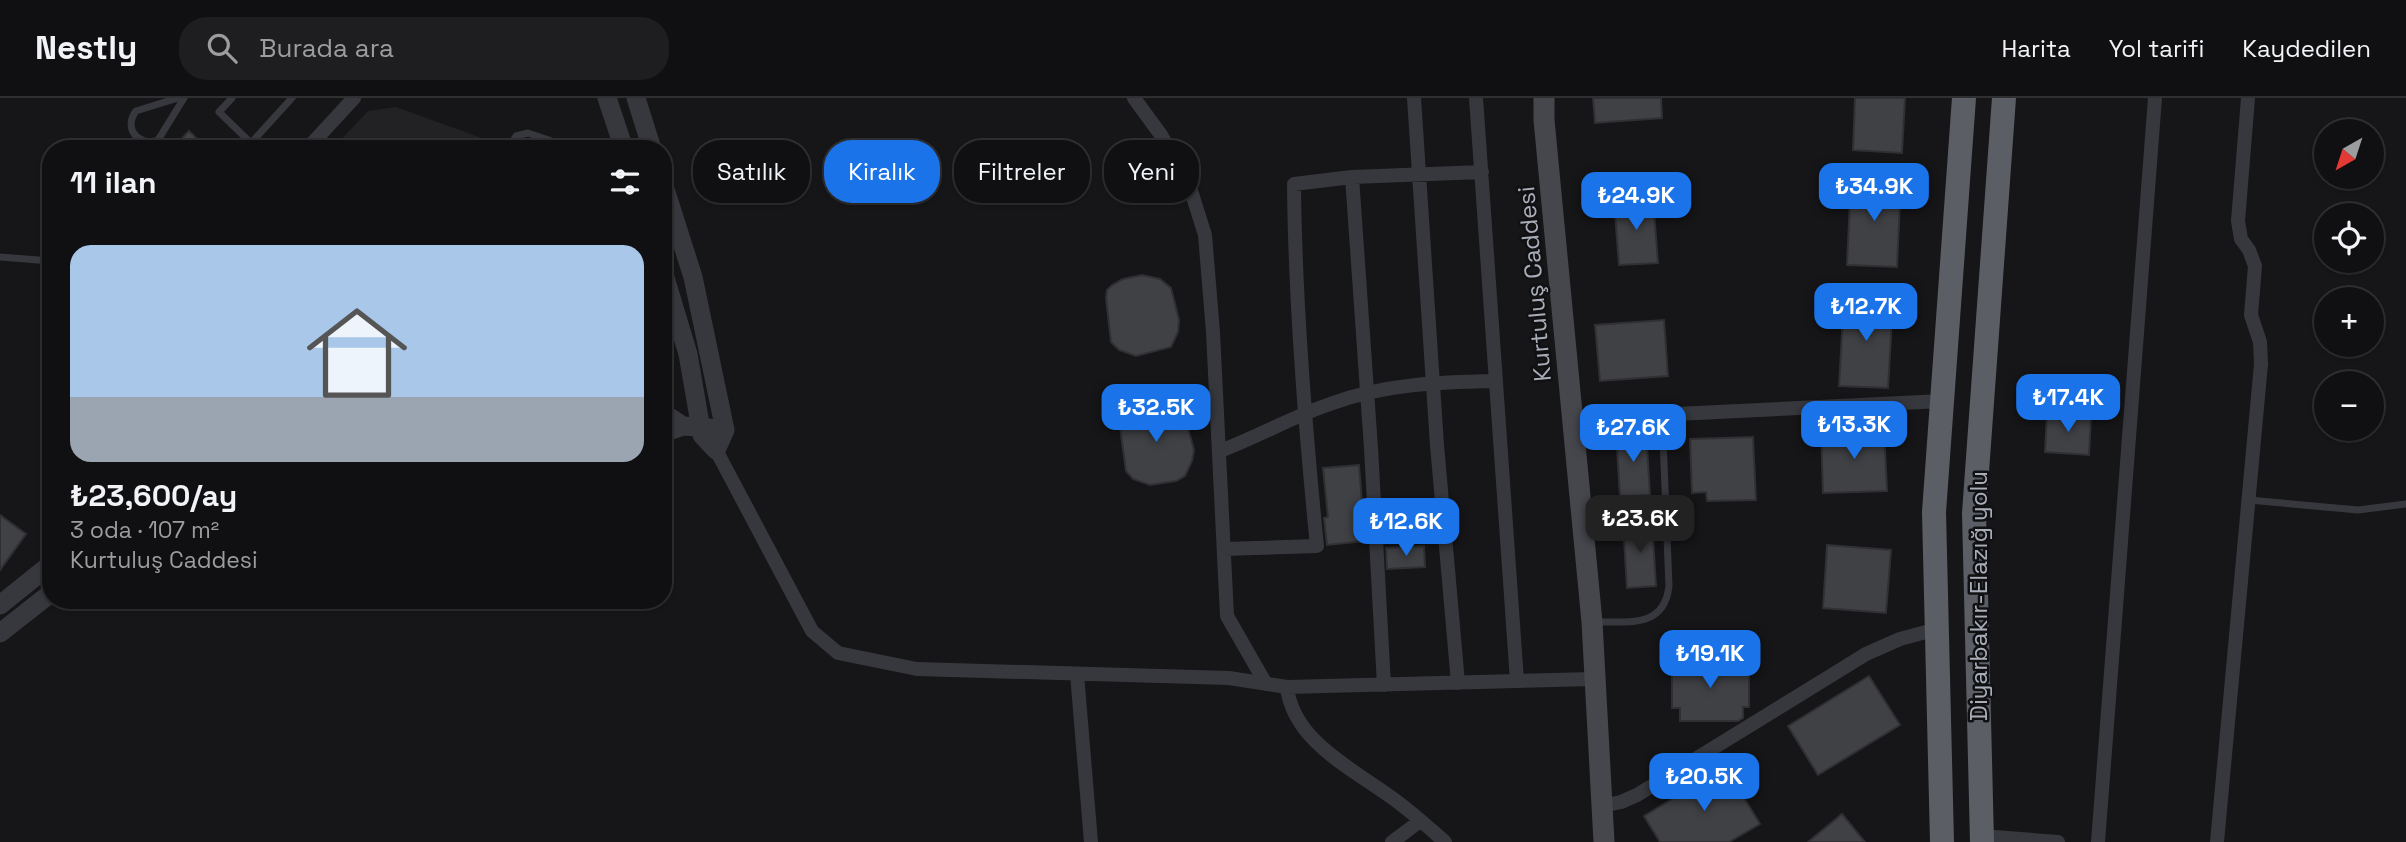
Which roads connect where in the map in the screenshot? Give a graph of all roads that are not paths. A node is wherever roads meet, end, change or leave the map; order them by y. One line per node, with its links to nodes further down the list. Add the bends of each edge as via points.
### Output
1 (178, 98): 16 (lane, via 136,111 130,128)
2 (184, 98): 17 (lane)
3 (232, 98): 18 (lane, via 219,112)
4 (292, 98): 19 (lane)
5 (354, 98): 20 (street)
6 (607, 98): 23 (street)
7 (636, 98): 24 (street)
8 (1134, 98): 44 (street, via 1188,181 1205,235)
9 (1415, 98): 26 (street)
10 (1476, 98): 25 (street)
11 (1544, 98): 39 (main road, Kurtuluş Caddesi)
12 (1964, 98): 35 (highway, Diyarbakır-Elazığ yolu)
13 (2004, 98): 63 (highway, Diyarbakır-Elazığ yolu, via 1973,513)
14 (2155, 98): 70 (street)
15 (2248, 98): 45 (street, via 2238,221 2241,239 2255,266 2251,315 2261,364)
16 (140, 140)
17 (159, 140)
18 (248, 140)
19 (254, 140)
20 (315, 140)
21 (514, 140): 22 (lane, via 528,133)
22 (549, 140)
23 (621, 140)
24 (649, 140)
25 (1482, 172): 26 (street); 32 (street)
26 (1421, 175): 27 (street); 33 (street)
27 (1352, 177): 34 (street); 36 (street, via 1294,184)
28 (672, 211): 41 (street, via 693,277)
29 (0, 257): 30 (lane)
30 (42, 260)
31 (672, 301): 40 (street, via 688,354)
32 (1496, 381): 33 (street); 56 (street)
33 (1433, 382): 34 (street); 57 (street)
34 (1367, 393): 36 (street); 59 (street)
35 (1942, 401): 37 (street); 52 (highway, Diyarbakır-Elazığ yolu, via 1934,512)
36 (1304, 414): 44 (street); 47 (street, via 1317,546)
37 (1662, 414): 39 (street); 51 (lane, via 1669,586 1665,602 1656,615 1644,621)
38 (672, 418): 40 (street)
39 (1573, 419): 51 (main road, Kurtuluş Caddesi)
40 (691, 427): 41 (street); 42 (street); 43 (street)
41 (725, 430): 43 (street)
42 (672, 431)
43 (716, 450): 54 (street, via 812,631 838,653 917,668)
44 (1220, 451): 47 (street)
45 (2249, 500): 46 (lane, via 2358,510); 71 (street)
46 (2406, 504)
47 (1225, 549): 58 (street, via 1227,616)
48 (42, 571): 50 (street)
49 (42, 600): 53 (street)
50 (0, 605)
51 (1592, 622): 55 (main road, Kurtuluş Caddesi)
52 (1937, 629): 61 (street, via 1866,654 1637,795); 68 (highway, Diyarbakır-Elazığ yolu)
53 (0, 633)
54 (1077, 674): 58 (street, via 1229,678); 64 (street)
55 (1594, 679): 56 (street); 61 (main road, Kurtuluş Caddesi)
56 (1517, 681): 57 (street)
57 (1458, 683): 59 (street)
58 (1266, 684): 60 (street)
59 (1384, 685): 60 (street)
60 (1287, 687): 62 (street, via 1294,714 1311,737)
61 (1602, 806): 67 (main road, Kurtuluş Caddesi)
62 (1420, 821): 65 (street); 66 (street)
63 (1982, 839): 69 (street)
64 (1091, 842)
65 (1392, 842)
66 (1445, 842)
67 (1604, 842)
68 (1942, 842)
69 (2058, 842)
70 (2098, 842)
71 (2217, 842)

